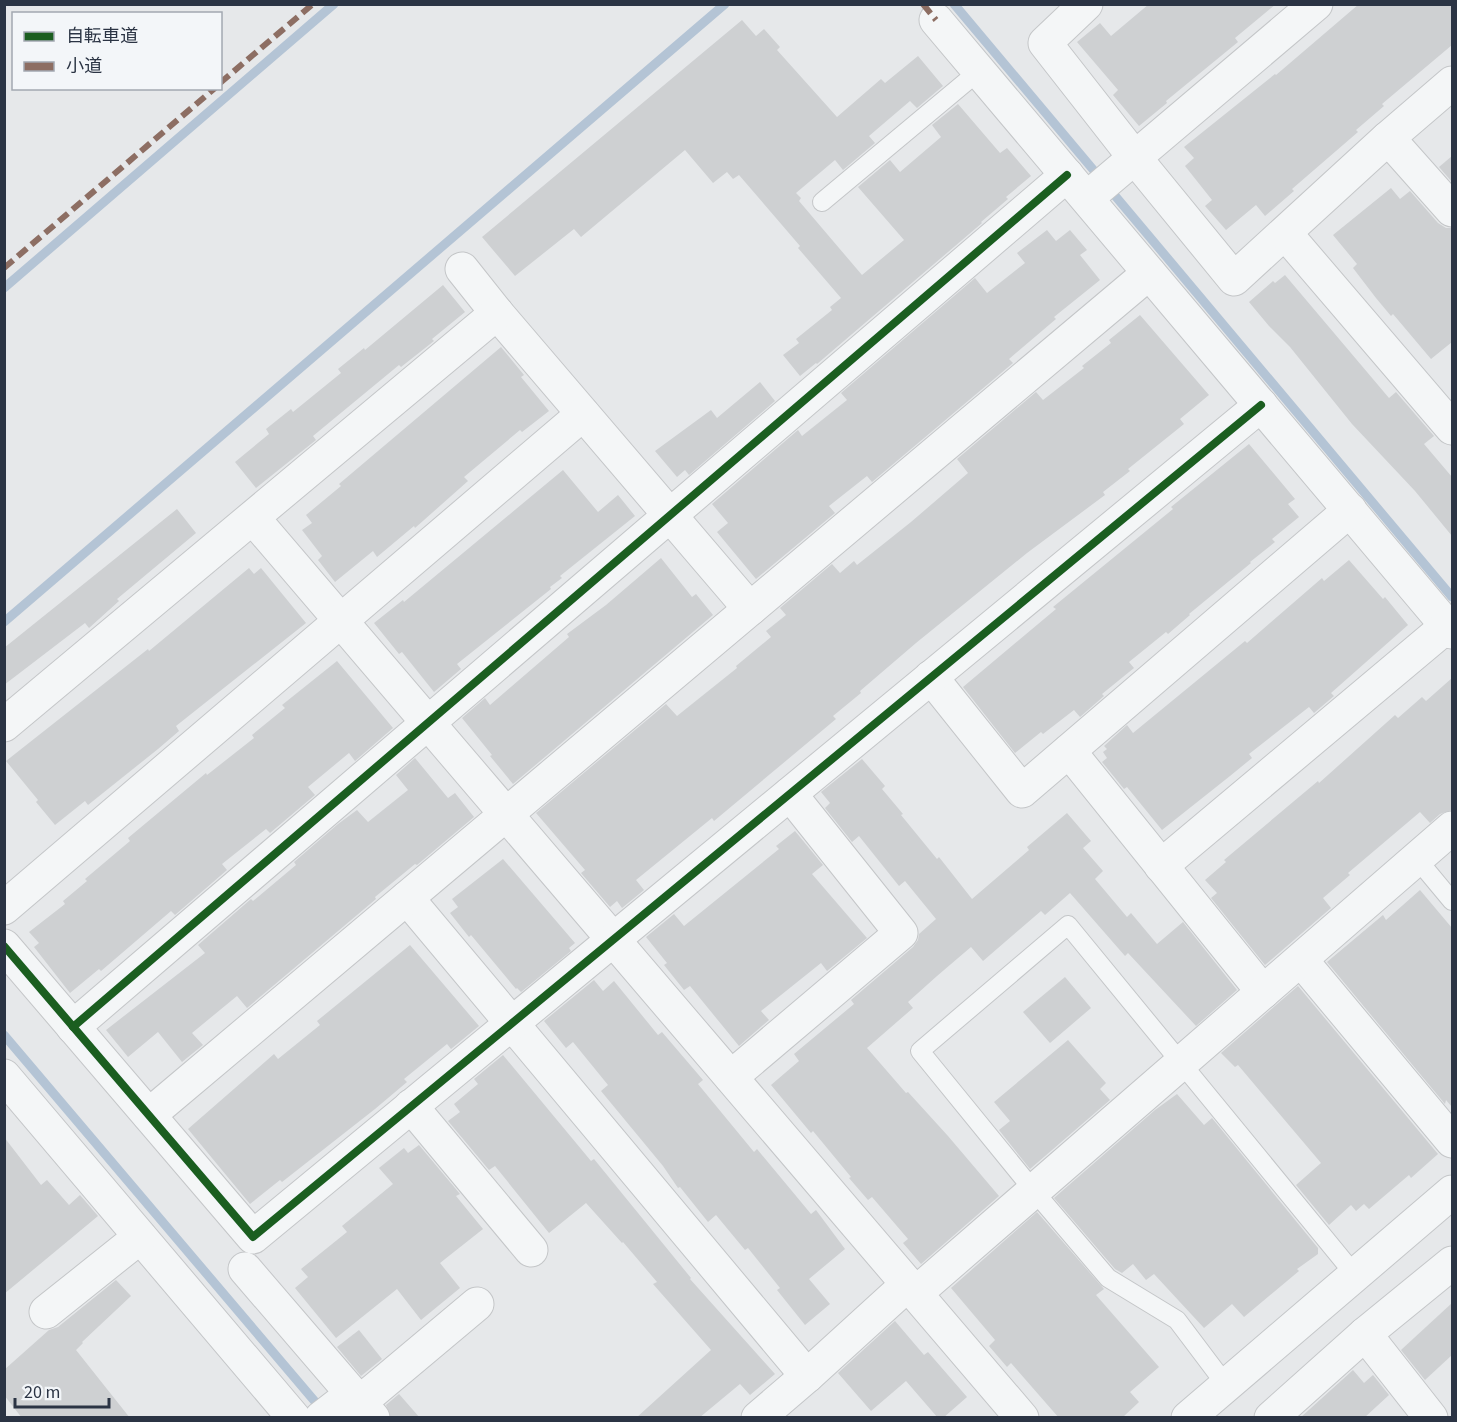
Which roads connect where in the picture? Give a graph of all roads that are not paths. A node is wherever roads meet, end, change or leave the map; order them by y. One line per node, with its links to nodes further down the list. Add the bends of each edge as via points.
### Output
1 (1086, 4): 7 (street, via 1045,43)
2 (1316, 4): 7 (street)
3 (936, 20): 4 (street)
4 (979, 71): 8 (street); 9 (lane)
5 (1452, 83): 6 (street)
6 (1388, 138): 10 (street); 11 (street)
7 (1135, 158): 8 (street); 11 (street, via 1234,279)
8 (1077, 186): 13 (street); 19 (street)
9 (822, 202)
10 (1452, 210)
11 (1285, 233): 17 (street)
12 (462, 270): 14 (street)
13 (1149, 273): 15 (street); 21 (street)
14 (497, 313): 16 (street); 20 (street)
15 (1262, 405): 18 (street); 24 (street)
16 (583, 414): 19 (street); 22 (street)
17 (1452, 428)
18 (1350, 510): 23 (street); 27 (street)
19 (670, 516): 21 (street); 25 (street)
20 (252, 518): 22 (street); 26 (street)
21 (750, 609): 29 (street)
22 (341, 621): 25 (street); 35 (street)
23 (1450, 629): 32 (street)
24 (931, 677): 27 (street, via 1022,791); 28 (street)
25 (428, 723): 29 (street); 41 (street)
26 (4, 725)
27 (1069, 751): 32 (street)
28 (790, 794): 36 (street); 44 (street, via 901,933)
29 (506, 814): 33 (street); 36 (street)
30 (1452, 828): 31 (street)
31 (1417, 859): 34 (lane); 38 (street)
32 (1161, 866): 39 (street)
33 (407, 898): 40 (street); 46 (street)
34 (1452, 901)
35 (4, 908)
36 (614, 939): 40 (street); 44 (street)
37 (4, 946): 41 (street)
38 (1301, 960): 39 (street); 47 (street)
39 (1263, 992): 42 (street)
40 (512, 1023): 45 (street); 59 (street)
41 (73, 1027): 46 (street)
42 (1182, 1063): 48 (street); 48 (lane, via 1068,925 920,1051); 54 (lane)
43 (4, 1076): 50 (street)
44 (731, 1077): 55 (street)
45 (411, 1106): 46 (street, via 253,1237); 51 (street)
46 (149, 1115)
47 (1452, 1141)
48 (1034, 1191): 55 (street); 61 (lane, via 1108,1278 1177,1320)
49 (1452, 1192): 54 (street)
50 (140, 1237): 57 (street); 62 (street)
51 (531, 1250)
52 (1452, 1263): 58 (street)
53 (245, 1269): 60 (street)
54 (1355, 1275): 61 (street)
55 (912, 1288): 59 (street); 65 (street)
56 (477, 1304): 60 (street)
57 (46, 1312)
58 (1365, 1334): 66 (street); 67 (street)
59 (807, 1376): 64 (street)
60 (357, 1403): 63 (street)
61 (1207, 1407)
62 (294, 1418)
63 (321, 1418)
64 (758, 1418)
65 (1022, 1418)
66 (1271, 1418)
67 (1431, 1418)

